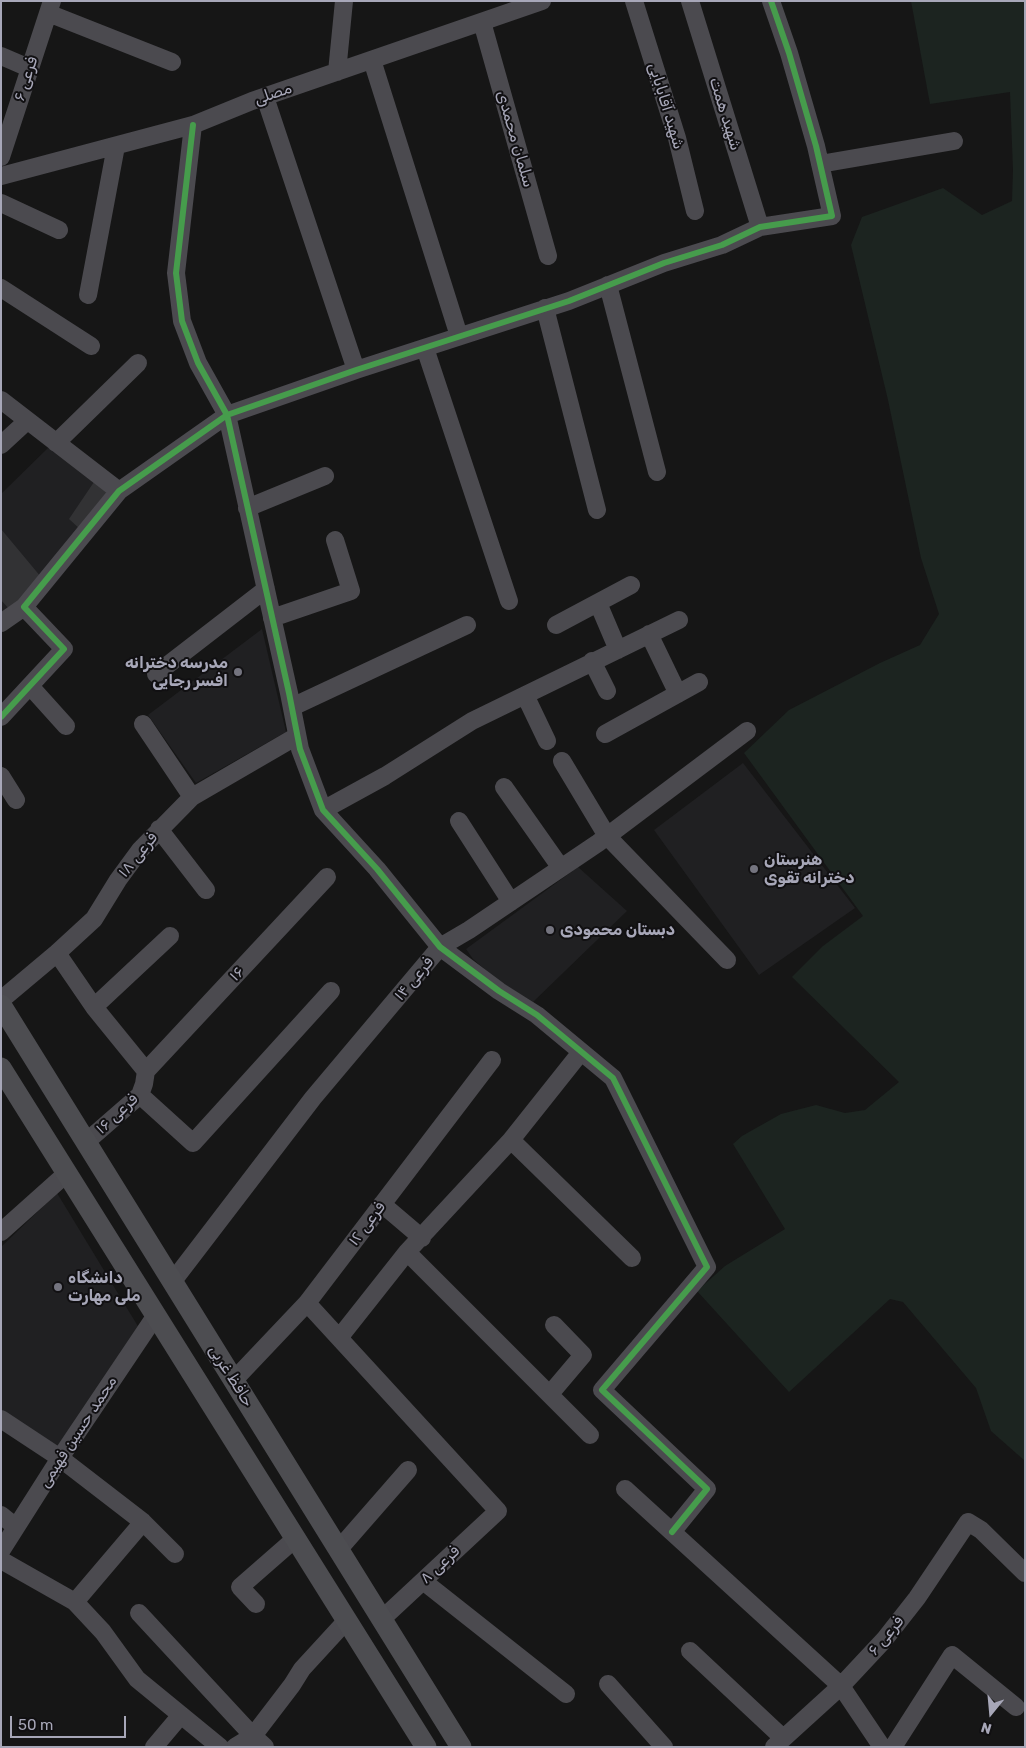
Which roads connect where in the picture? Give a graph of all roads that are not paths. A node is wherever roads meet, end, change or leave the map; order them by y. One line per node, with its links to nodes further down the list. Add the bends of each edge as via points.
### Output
1 (344, 1): 13 (street)
2 (542, 1): 6 (street, مصلی)
3 (634, 1): 22 (street, شهید آقابابایی, via 677,138)
4 (690, 1): 23 (street, شهید همت)
5 (771, 1): 19 (street)
6 (508, 6): 8 (street, مصلی)
7 (50, 7): 11 (street); 12 (street, فرعی ۶)
8 (482, 22): 10 (street, مصلی); 25 (street, سلمان محمدی)
9 (1, 56): 12 (street)
10 (372, 60): 13 (street, مصلی); 30 (street)
11 (172, 62)
12 (29, 68): 18 (street, فرعی ۶)
13 (337, 72): 14 (street, مصلی)
14 (265, 97): 15 (street, مصلی); 34 (street)
15 (193, 125): 17 (street, مصلی); 36 (street, via 176,273 182,320 198,363)
16 (954, 141): 19 (street)
17 (116, 146): 20 (street, مصلی); 28 (street)
18 (1, 157)
19 (820, 164): 23 (street, via 832,216)
20 (1, 176)
21 (1, 203): 24 (street)
22 (695, 211)
23 (760, 227): 26 (street, via 722,245 664,262)
24 (59, 230)
25 (548, 256)
26 (608, 285): 29 (street); 40 (street)
27 (1, 288): 31 (street)
28 (88, 295)
29 (545, 308): 30 (street); 44 (street)
30 (460, 336): 32 (street)
31 (91, 346)
32 (426, 348): 34 (street); 48 (street)
33 (138, 363): 38 (street)
34 (356, 370): 36 (street)
35 (1, 400): 37 (street)
36 (227, 415): 42 (street); 43 (street)
37 (27, 421): 38 (street); 39 (street)
38 (56, 443): 42 (street)
39 (1, 445)
40 (657, 472)
41 (325, 476): 43 (street)
42 (119, 491): 50 (street)
43 (248, 508): 47 (street)
44 (597, 510)
45 (335, 540): 51 (street, via 351,591)
46 (631, 585): 49 (street)
47 (266, 589): 51 (street); 59 (street)
48 (509, 601)
49 (598, 603): 54 (street); 57 (street)
50 (24, 607): 53 (street); 61 (street, via 64,649)
51 (272, 618): 65 (street)
52 (679, 620): 56 (street)
53 (1, 623)
54 (556, 625)
55 (467, 626): 65 (street)
56 (650, 634): 57 (street); 63 (street)
57 (618, 650): 58 (street)
58 (592, 661): 62 (street); 64 (street)
59 (156, 674)
60 (699, 682): 63 (street)
61 (30, 686): 66 (street); 68 (street)
62 (607, 691)
63 (678, 694): 70 (street)
64 (525, 695): 72 (street); 78 (street, via 472,721 385,776)
65 (292, 707): 71 (street)
66 (1, 717)
67 (143, 724): 76 (street)
68 (66, 726)
69 (747, 731): 81 (street, فرعی ۱۴)
70 (605, 734)
71 (298, 736): 76 (street, فرعی ۱۸); 78 (street)
72 (547, 740)
73 (562, 761): 81 (street)
74 (1, 776): 77 (street)
75 (504, 787): 82 (street)
76 (192, 797): 80 (street, فرعی ۱۸)
77 (16, 800)
78 (323, 810): 87 (street, via 377,869)
79 (459, 820): 85 (street)
80 (159, 829): 84 (street); 88 (street, فرعی ۱۸, via 118,880 94,919)
81 (607, 836): 82 (street, فرعی ۱۴); 89 (street)
82 (561, 868): 85 (street, فرعی ۱۴)
83 (327, 877): 97 (street, ۱۶)
84 (206, 890)
85 (510, 902): 87 (street, فرعی ۱۴)
86 (170, 936): 93 (street)
87 (440, 947): 94 (street, via 536,1015); 106 (street, فرعی ۱۴, via 313,1098)
88 (57, 953): 91 (street, فرعی ۱۸); 93 (street)
89 (727, 960)
90 (331, 991): 97 (street, via 193,1144)
91 (1, 1000)
92 (1, 1005): 99 (main road, حافظ غربی)
93 (94, 1007): 97 (street)
94 (581, 1052): 98 (street); 123 (street, via 613,1078 707,1267 602,1390 707,1489)
95 (492, 1060): 101 (street, فرعی ۱۲)
96 (1, 1068): 100 (main road, حافظ غربی)
97 (143, 1083): 99 (street, فرعی ۱۶)
98 (511, 1140): 103 (street); 105 (street)
99 (86, 1142): 106 (main road, حافظ غربی)
100 (67, 1173): 102 (street); 108 (main road, حافظ غربی)
101 (382, 1204): 103 (street); 107 (street, فرعی ۱۲)
102 (1, 1232)
103 (422, 1238): 104 (street)
104 (407, 1252): 110 (street); 112 (street)
105 (632, 1258)
106 (173, 1281): 111 (main road, حافظ غربی)
107 (307, 1303): 110 (street); 111 (street, فرعی ۱۲)
108 (156, 1315): 115 (street, محمد حسین فهیمی); 119 (main road, حافظ غربی)
109 (554, 1325): 112 (street, via 583,1355)
110 (339, 1338): 130 (street, فرعی ۸, via 498,1511)
111 (234, 1380): 118 (main road, حافظ غربی)
112 (550, 1394): 114 (street)
113 (1, 1419): 115 (street)
114 (590, 1435)
115 (60, 1458): 121 (street); 122 (street, محمد حسین فهیمی)
116 (408, 1470): 125 (street)
117 (625, 1489): 123 (street)
118 (304, 1494): 119 (main road); 125 (main road, حافظ غربی)
119 (277, 1508): 124 (main road, حافظ غربی)
120 (1, 1515): 122 (street)
121 (143, 1522): 127 (street); 131 (street)
122 (16, 1527): 126 (street, محمد حسین فهیمی)
123 (672, 1532): 138 (street)
124 (296, 1538): 132 (street, via 240,1587); 135 (main road, حافظ غربی)
125 (339, 1549): 134 (main road, حافظ غربی)
126 (1, 1551)
127 (175, 1554)
128 (1, 1560): 131 (street)
129 (1025, 1573): 138 (street, فرعی ۶, via 981,1530 968,1522 917,1598)
130 (423, 1581): 134 (street, فرعی ۸); 139 (street)
131 (75, 1602): 141 (street, via 103,1632 137,1679)
132 (256, 1604)
133 (140, 1613): 142 (street)
134 (382, 1619): 148 (main road, حافظ غربی)
135 (347, 1620): 142 (street, via 302,1669); 147 (main road, حافظ غربی)
136 (690, 1651): 143 (street)
137 (608, 1684): 149 (street)
138 (841, 1686): 143 (street, فرعی ۶); 150 (street)
139 (566, 1694)
140 (1016, 1707): 151 (street, via 952,1655)
141 (181, 1715): 144 (street); 145 (street)
142 (259, 1742): 146 (street)
143 (778, 1743)
144 (154, 1747)
145 (220, 1747)
146 (235, 1747)
147 (426, 1747)
148 (461, 1747)
149 (664, 1747)
150 (882, 1747)
151 (894, 1747)

